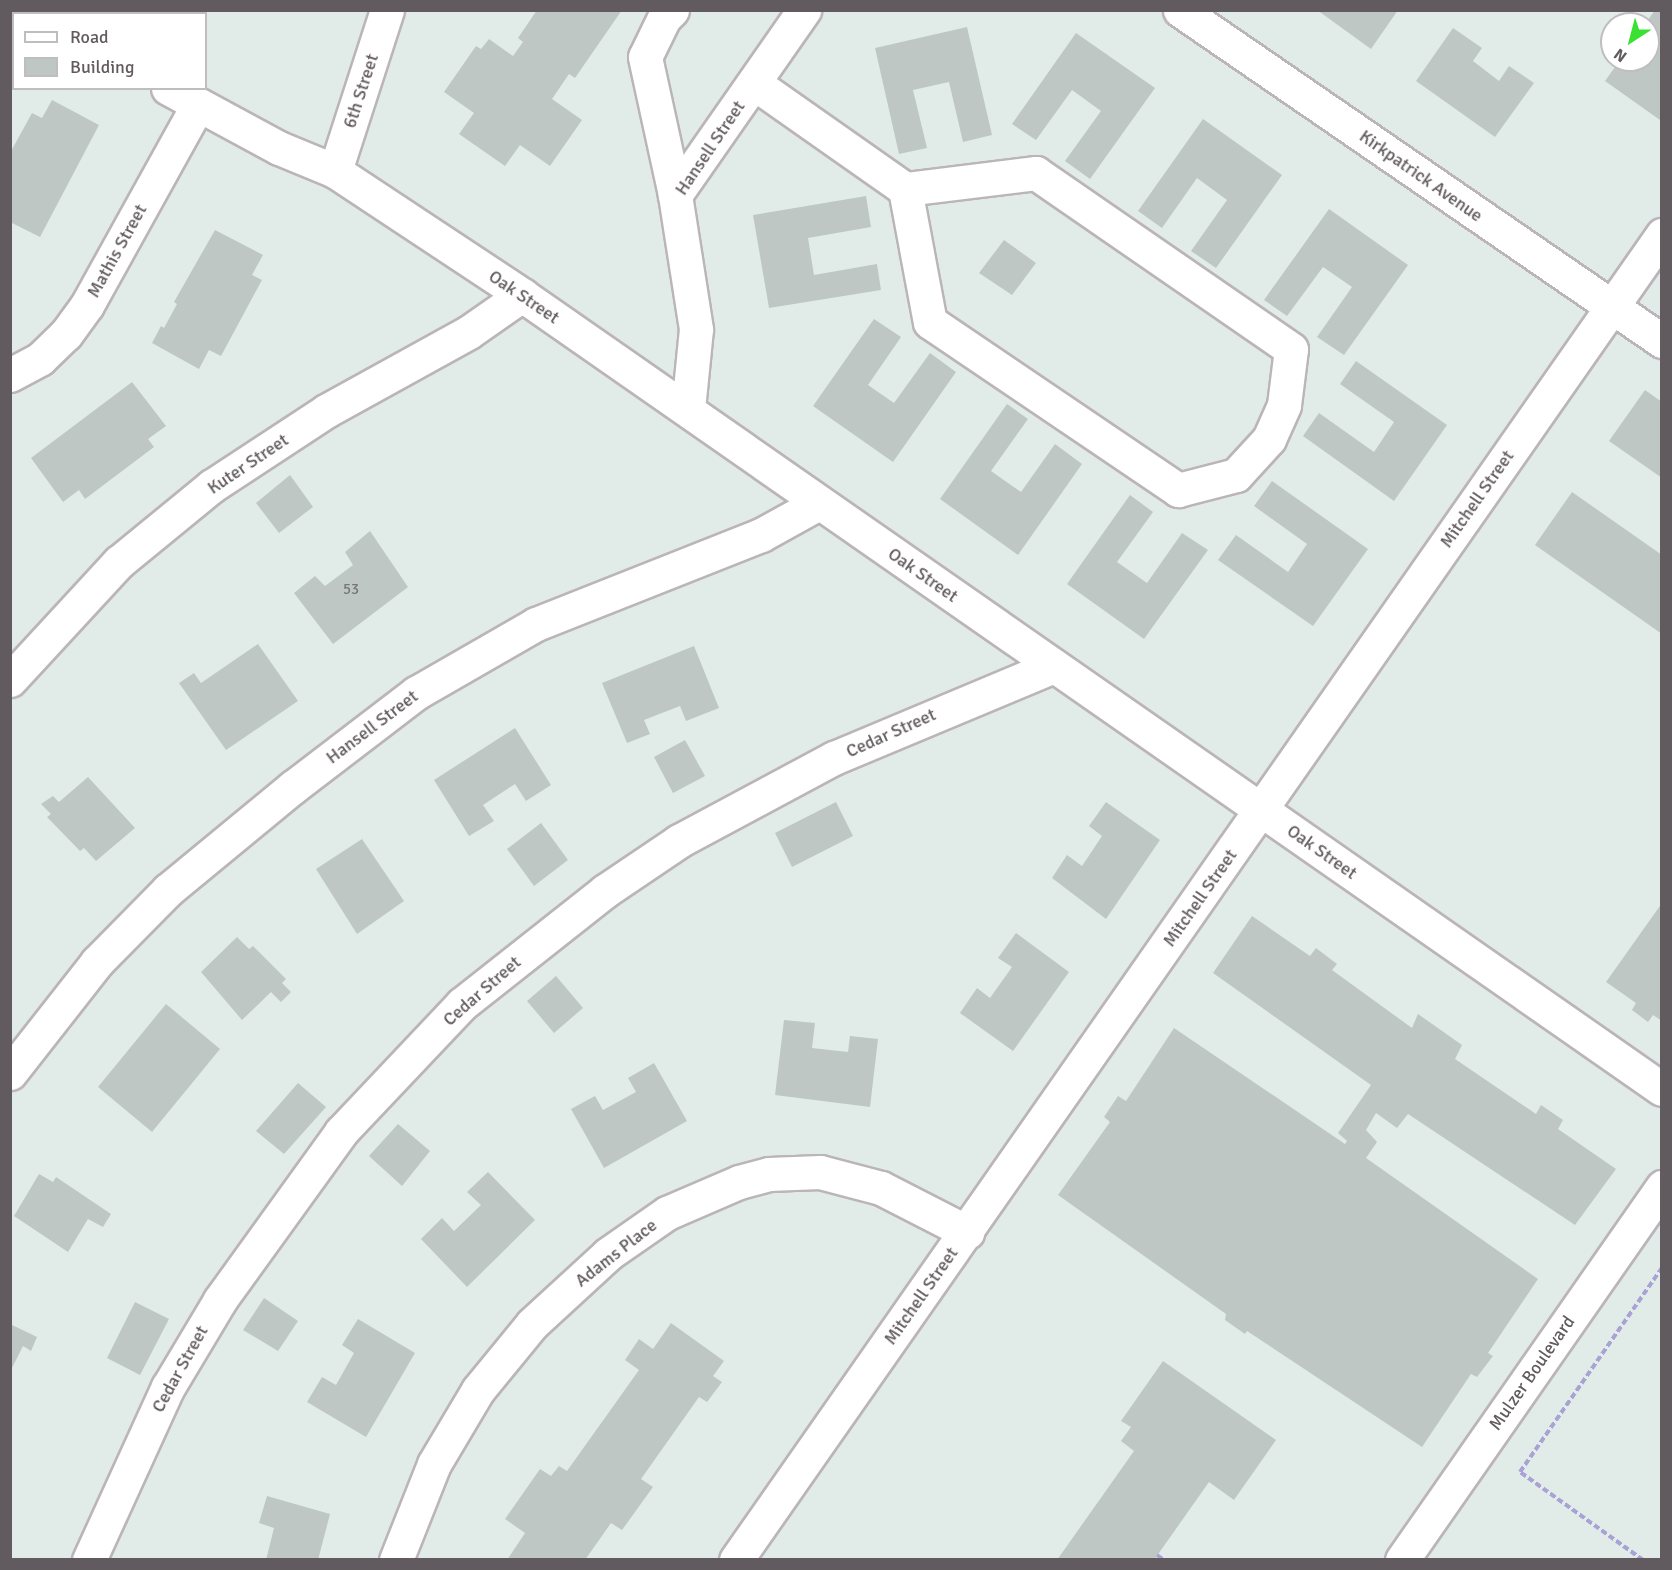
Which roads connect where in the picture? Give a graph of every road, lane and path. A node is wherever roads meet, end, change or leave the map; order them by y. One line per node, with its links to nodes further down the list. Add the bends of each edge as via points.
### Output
1 (387, 10): 8 (street, 6th Street)
2 (672, 10): 10 (street, via 645,57)
3 (804, 10): 5 (street, Hansell Street)
4 (1180, 10): 13 (street, Kirkpatrick Avenue)
5 (754, 83): 9 (street); 10 (street, Hansell Street)
6 (172, 90): 7 (street, Oak Street)
7 (198, 105): 8 (street, Oak Street, via 279,148); 15 (street, Mathis Street, via 87,305 66,334 40,359)
8 (335, 171): 12 (street, Oak Street)
9 (905, 189): 9 (street, via 930,322 1178,490 1236,475 1269,439 1284,405 1291,349 1036,172)
10 (675, 195): 16 (street, Hansell Street, via 696,328)
11 (1662, 235): 13 (street, Mitchell Street)
12 (522, 295): 16 (street, Oak Street); 19 (street, Kuter Street, via 469,332 326,411 213,486 119,562)
13 (1611, 308): 14 (street, Kirkpatrick Avenue); 20 (street, Mitchell Street)
14 (1662, 341)
15 (10, 375)
16 (688, 409): 17 (street, Oak Street)
17 (819, 503): 18 (street, Oak Street); 21 (street, Hansell Street, via 761,535 536,624 416,693 168,890 97,962)
18 (1054, 666): 20 (street, Oak Street); 27 (street, Cedar Street, via 834,758 679,841 605,891 462,1004 341,1132 220,1299 168,1387)
19 (10, 681)
20 (1261, 809): 22 (street, Oak Street); 24 (street, Mitchell Street)
21 (10, 1073)
22 (1662, 1089)
23 (1662, 1187): 31 (street, Mulzer Boulevard)
24 (967, 1232): 28 (street, Adams Place, via 881,1188 820,1172 770,1174 739,1182 668,1214 608,1254 532,1324 478,1390 434,1464); 29 (street, Mitchell Street)
25 (1662, 1268): 32 (path, via 1520,1472)
26 (1157, 1555): 30 (path)
27 (89, 1560)
28 (396, 1560)
29 (736, 1560)
30 (1164, 1560)
31 (1402, 1560)
32 (1643, 1560)

